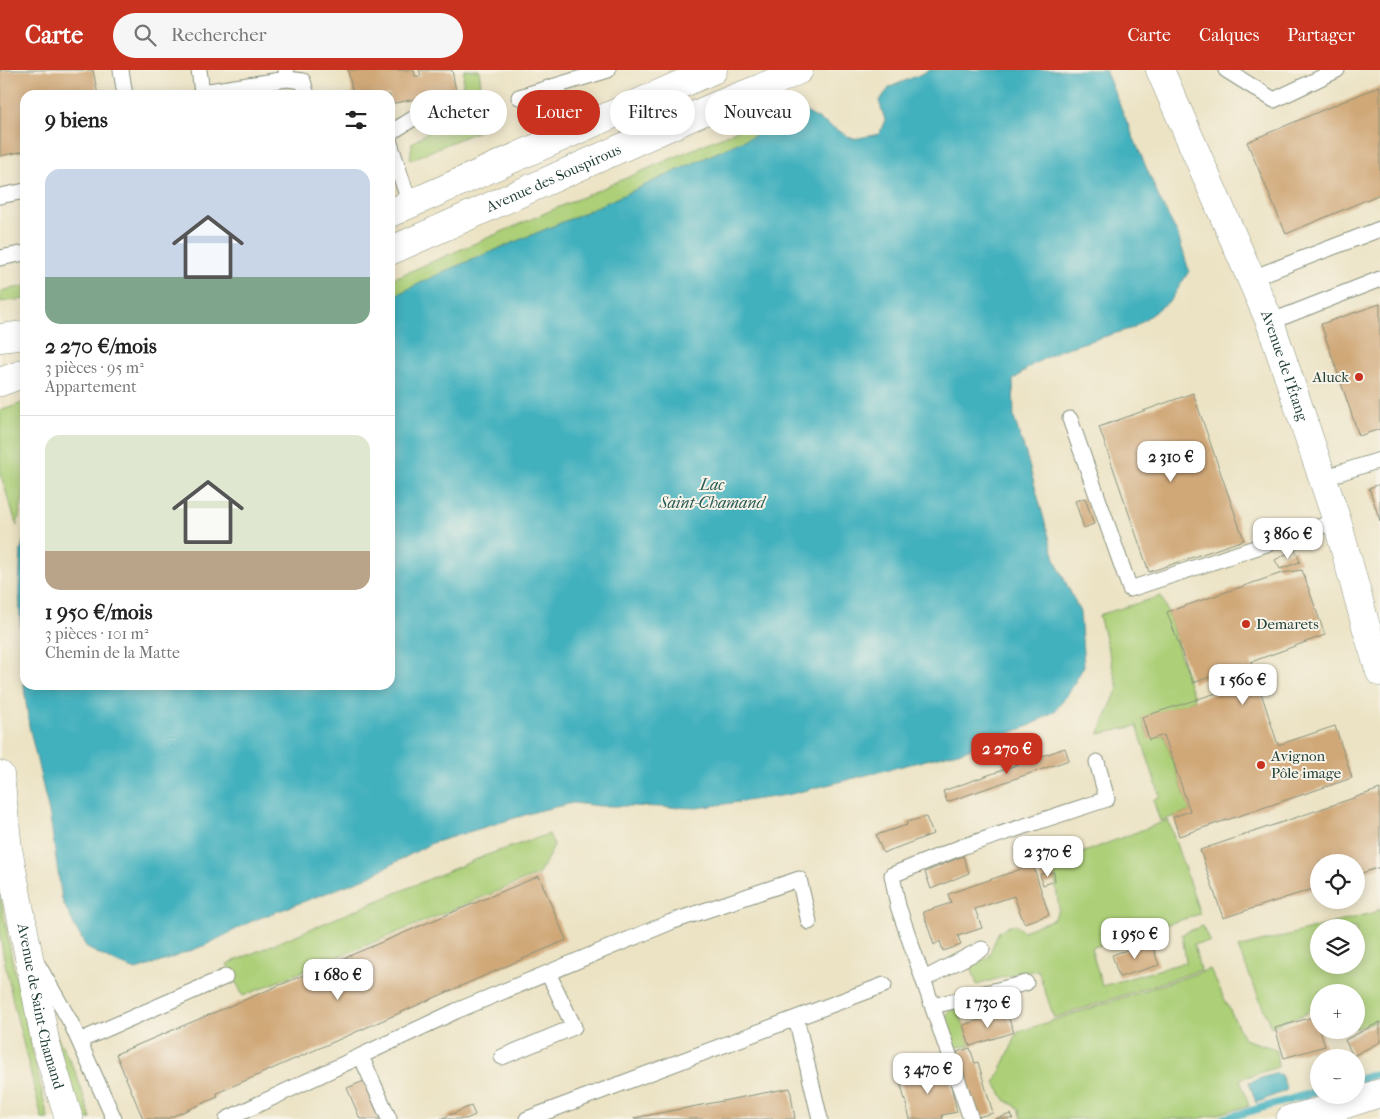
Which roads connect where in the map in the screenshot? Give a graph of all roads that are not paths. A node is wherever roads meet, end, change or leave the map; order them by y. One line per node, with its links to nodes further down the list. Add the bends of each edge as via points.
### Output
1 (121, 70): 10 (lane)
2 (199, 70): 11 (lane)
3 (608, 70): 14 (lane)
4 (713, 70): 20 (street)
5 (800, 70): 22 (street, Avenue des Souspirous)
6 (1160, 70): 25 (street, Avenue de l'Étang)
7 (1226, 70): 8 (lane, via 1274,100)
8 (1337, 70)
9 (287, 74): 12 (lane); 13 (lane, via 303,81)
10 (124, 90)
11 (200, 90)
12 (214, 90)
13 (306, 90)
14 (543, 90)
15 (410, 120): 16 (lane)
16 (395, 130)
17 (395, 176): 20 (lane)
18 (20, 192): 19 (lane)
19 (0, 196)
20 (400, 209)
21 (1380, 229): 25 (lane)
22 (395, 249)
23 (20, 254): 24 (lane)
24 (0, 258)
25 (1252, 278): 27 (street, Avenue de l'Étang)
26 (1380, 279): 27 (lane)
27 (1270, 322): 34 (street, Avenue de l'Étang)
28 (20, 336): 29 (street)
29 (0, 338)
30 (20, 375): 31 (street)
31 (0, 382)
32 (1070, 419): 35 (lane, via 1130,589)
33 (1380, 460): 34 (lane)
34 (1323, 478): 35 (street, Avenue de l'Étang)
35 (1337, 521): 36 (street, Avenue de l'Étang)
36 (1380, 672)
37 (1097, 762): 44 (lane, via 1107,799 964,846 892,875 898,906)
38 (0, 774): 40 (street, Avenue de Saint-Chamand, via 8,849)
39 (809, 922): 42 (lane, via 799,880 671,922)
40 (26, 944): 49 (lane, via 71,1022); 53 (street, Avenue de Saint-Chamand, via 46,1044)
41 (982, 949): 44 (lane)
42 (548, 973): 50 (lane, via 456,1011); 51 (lane, via 574,1027)
43 (225, 977): 49 (lane)
44 (924, 979): 47 (lane)
45 (1026, 983): 47 (lane)
46 (884, 985): 48 (lane)
47 (933, 1006): 59 (lane)
48 (796, 1018): 57 (lane); 58 (lane)
49 (78, 1041): 54 (lane)
50 (361, 1056): 55 (lane); 56 (lane)
51 (502, 1057)
52 (1380, 1093): 60 (street)
53 (69, 1119)
54 (114, 1119)
55 (227, 1119)
56 (389, 1119)
57 (527, 1119)
58 (820, 1119)
59 (971, 1119)
60 (1290, 1119)

